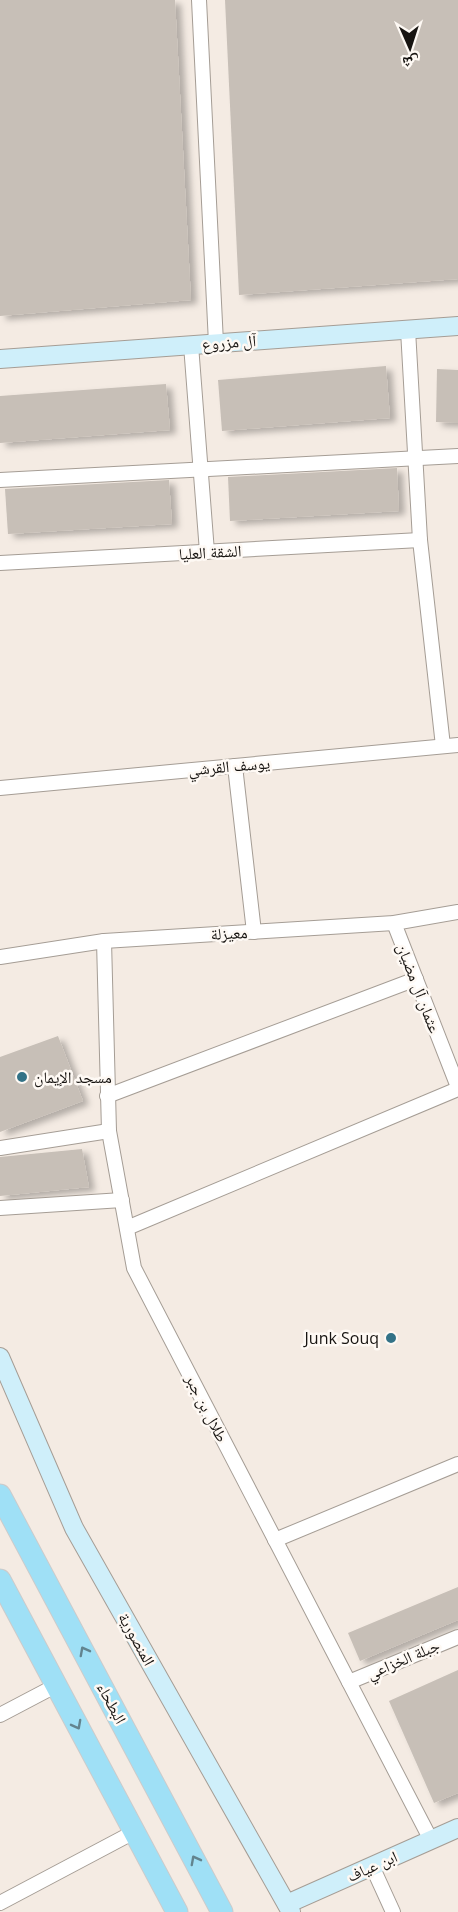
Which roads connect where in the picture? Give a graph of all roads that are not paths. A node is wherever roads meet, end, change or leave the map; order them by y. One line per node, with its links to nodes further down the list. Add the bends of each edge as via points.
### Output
1 (199, 0): 4 (street)
2 (458, 326): 3 (street, آل مزروع)
3 (408, 330): 4 (street, آل مزروع); 8 (street)
4 (216, 343): 5 (street, آل مزروع)
5 (190, 345): 6 (street, آل مزروع); 9 (street)
6 (0, 359)
7 (458, 456): 8 (street)
8 (416, 459): 9 (street); 11 (street)
9 (201, 470): 10 (street); 12 (street)
10 (0, 480)
11 (420, 540): 12 (street, الشقة العليا); 15 (street)
12 (207, 552): 13 (street, الشقة العليا)
13 (0, 563)
14 (458, 745): 15 (street, يوسف القرشي)
15 (443, 746): 16 (street, يوسف القرشي)
16 (235, 766): 17 (street, يوسف القرشي); 20 (street)
17 (0, 788)
18 (458, 912): 19 (street, معيزلة)
19 (394, 923): 20 (street, معيزلة); 23 (street, عثمان آل مضيان)
20 (254, 932): 21 (street, معيزلة)
21 (104, 941): 22 (street, معيزلة); 25 (street, طلال بن جبر)
22 (0, 957)
23 (416, 979): 24 (street, عثمان آل مضيان); 25 (street)
24 (458, 1088): 30 (street)
25 (107, 1096): 26 (street, طلال بن جبر)
26 (109, 1131): 27 (street); 28 (street, طلال بن جبر)
27 (0, 1148)
28 (122, 1200): 29 (street); 30 (street, طلال بن جبر)
29 (0, 1208)
30 (127, 1228): 34 (street, طلال بن جبر, via 134,1268)
31 (0, 1357): 45 (street, المنصورية, via 74,1528)
32 (458, 1464): 34 (street)
33 (0, 1495): 47 (main road, البطحاء, one-way to 33)
34 (275, 1540): 37 (street, طلال بن جبر)
35 (0, 1580): 38 (main road)
36 (458, 1636): 37 (street, جبلة الخزاعي)
37 (349, 1682): 42 (street, طلال بن جبر)
38 (57, 1685): 39 (street); 41 (main road, one-way to 41)
39 (0, 1715)
40 (458, 1828): 42 (street, ابن عياف)
41 (134, 1832): 44 (street); 46 (main road)
42 (431, 1840): 43 (street, ابن عياف)
43 (372, 1866): 45 (street, ابن عياف); 48 (street)
44 (0, 1903)
45 (289, 1908)
46 (177, 1912)
47 (222, 1912)
48 (393, 1912)

